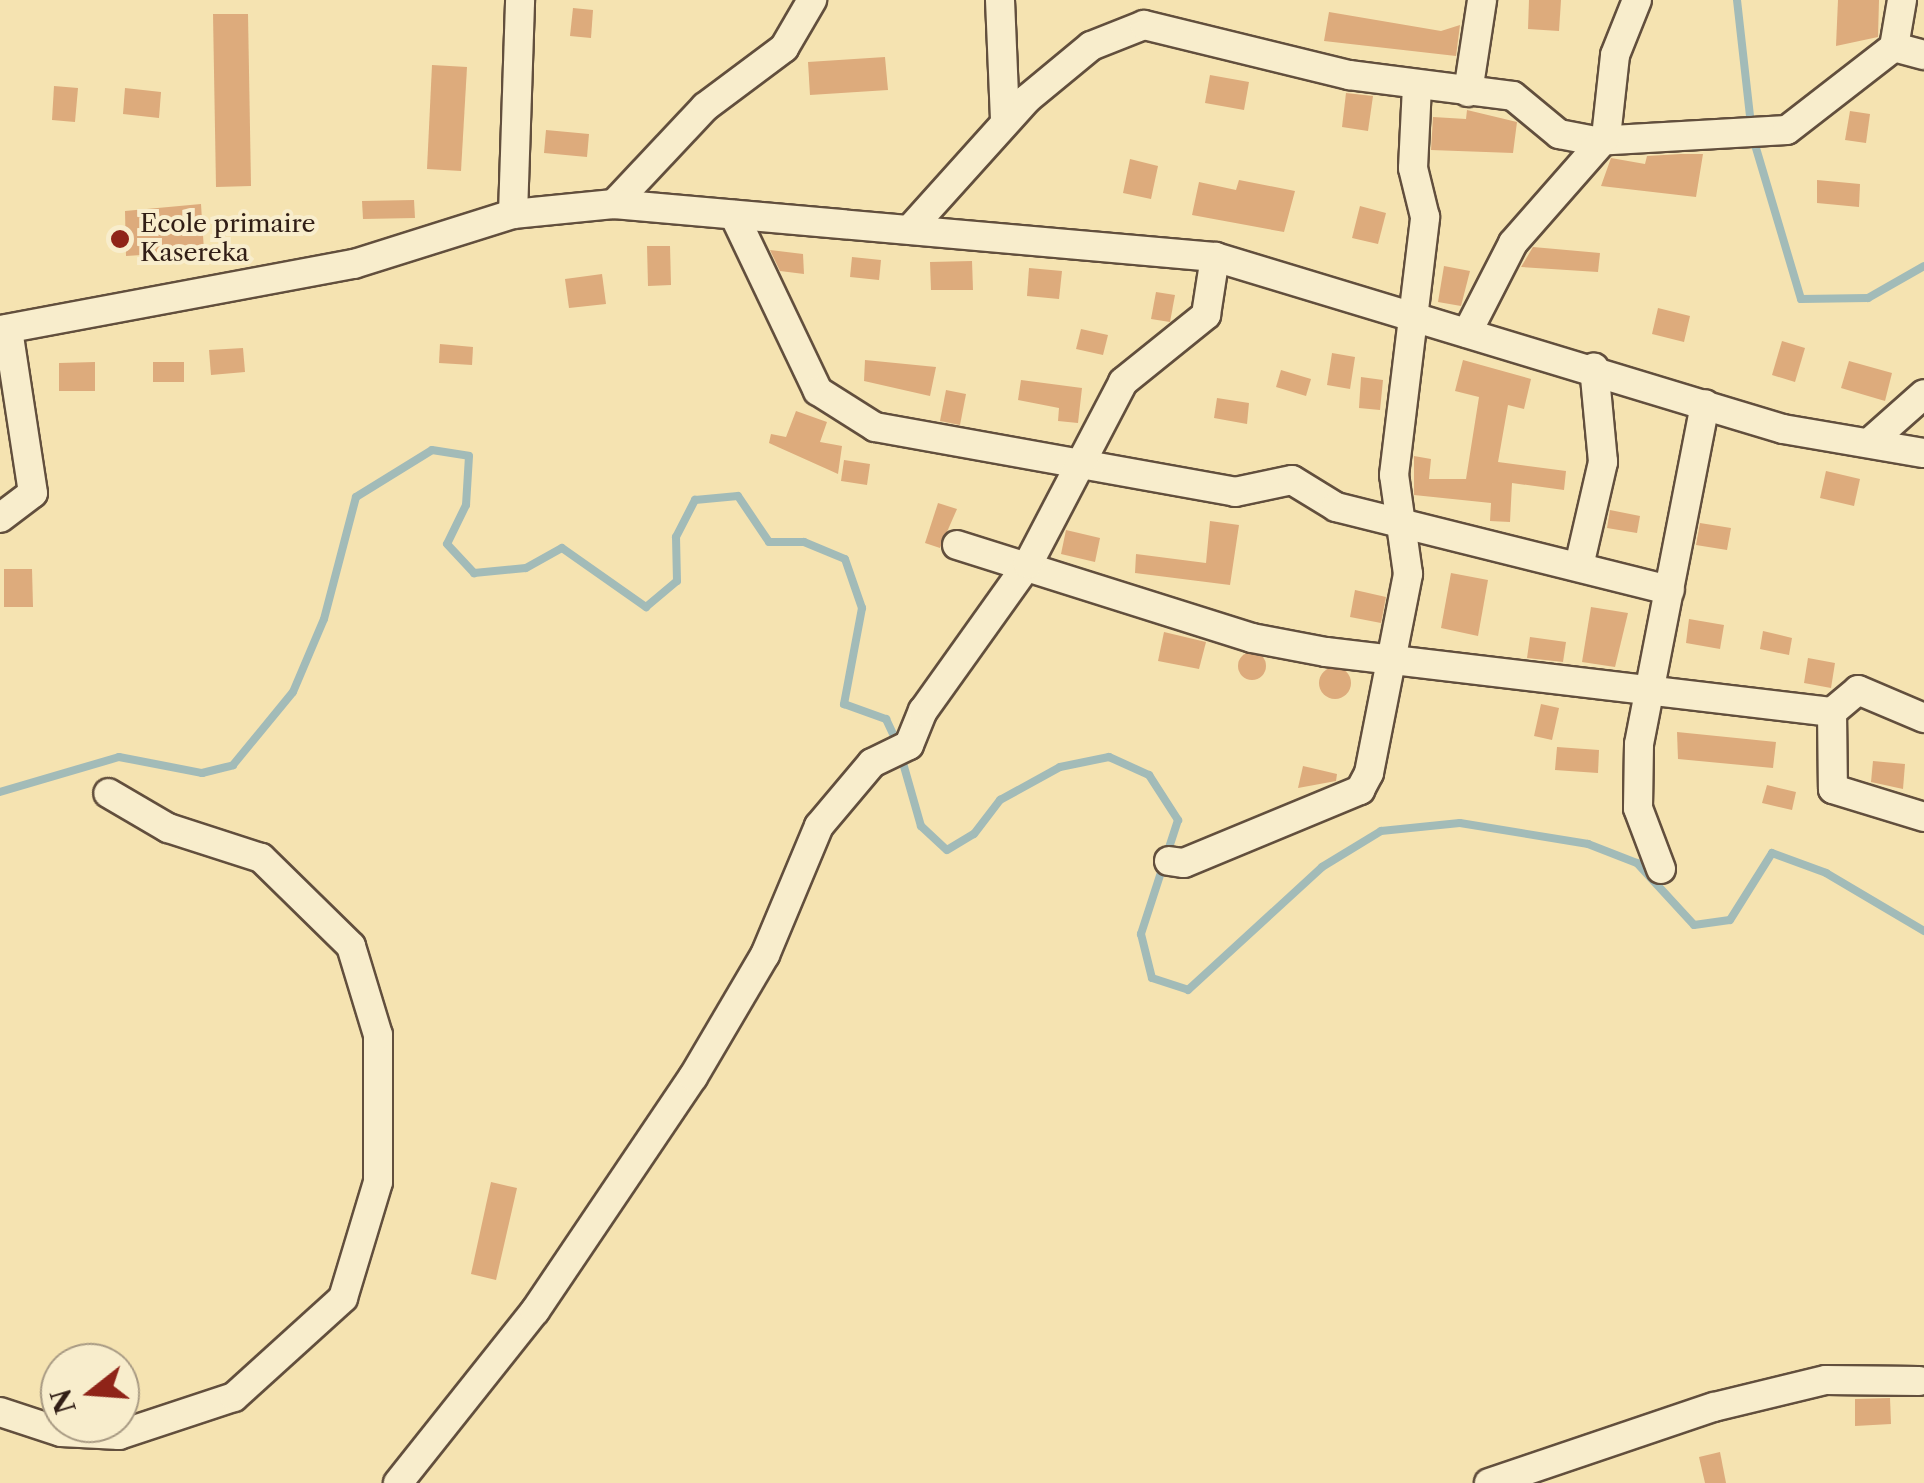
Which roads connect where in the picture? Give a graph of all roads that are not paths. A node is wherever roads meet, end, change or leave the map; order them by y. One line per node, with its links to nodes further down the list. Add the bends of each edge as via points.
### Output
1 (520, 0): 14 (street)
2 (812, 0): 13 (street, via 784,48 705,107)
3 (1000, 0): 11 (street)
4 (1482, 0): 10 (street)
5 (1637, 0): 12 (street, via 1615,55)
6 (1902, 0): 7 (street)
7 (1894, 47): 8 (street); 12 (street, via 1787,130)
8 (1924, 54)
9 (1417, 86): 10 (street); 11 (street, via 1144,24 1090,46); 18 (street, via 1414,168 1425,217)
10 (1468, 92): 12 (street, via 1513,96 1575,141)
11 (1005, 119): 16 (street)
12 (1606, 138): 20 (street, via 1512,244)
13 (614, 204): 14 (street); 15 (street)
14 (514, 214): 19 (street, via 354,264)
15 (734, 214): 16 (street); 26 (street, via 818,391 837,409 964,448)
16 (910, 228): 17 (street)
17 (1215, 257): 18 (street); 26 (street, via 1206,315 1123,382)
18 (1413, 317): 20 (street); 28 (street, via 1394,475)
19 (4, 329): 27 (street, via 33,493)
20 (1467, 333): 21 (street)
21 (1594, 366): 23 (street); 31 (street, via 1604,462)
22 (1924, 394): 24 (street)
23 (1705, 404): 24 (street, via 1782,430); 32 (street)
24 (1870, 442): 25 (street)
25 (1924, 454)
26 (1078, 465): 28 (street, via 1235,492 1292,480 1336,507); 30 (street)
27 (0, 518)
28 (1404, 524): 31 (street); 33 (street, via 1408,574)
29 (957, 544): 30 (street)
30 (1028, 564): 33 (street, via 1252,638); 44 (street, via 909,745 872,764 819,826 765,955 693,1077 580,1230 534,1311)
31 (1579, 566): 32 (street)
32 (1670, 590): 34 (street)
33 (1394, 654): 34 (street); 39 (street, via 1360,790 1184,863)
34 (1646, 686): 35 (street); 40 (street, via 1636,791)
35 (1832, 712): 36 (street, via 1858,690); 38 (street, via 1834,789)
36 (1924, 718)
37 (108, 793): 42 (street, via 168,828 261,858 351,946 378,1035 378,1182 343,1298 234,1397 119,1435 62,1432)
38 (1924, 817)
39 (1169, 861)
40 (1661, 869)
41 (1919, 1381): 43 (street, via 1826,1380 1714,1406)
42 (0, 1412)
43 (1587, 1469): 45 (street)
44 (398, 1483)
45 (1489, 1483)

